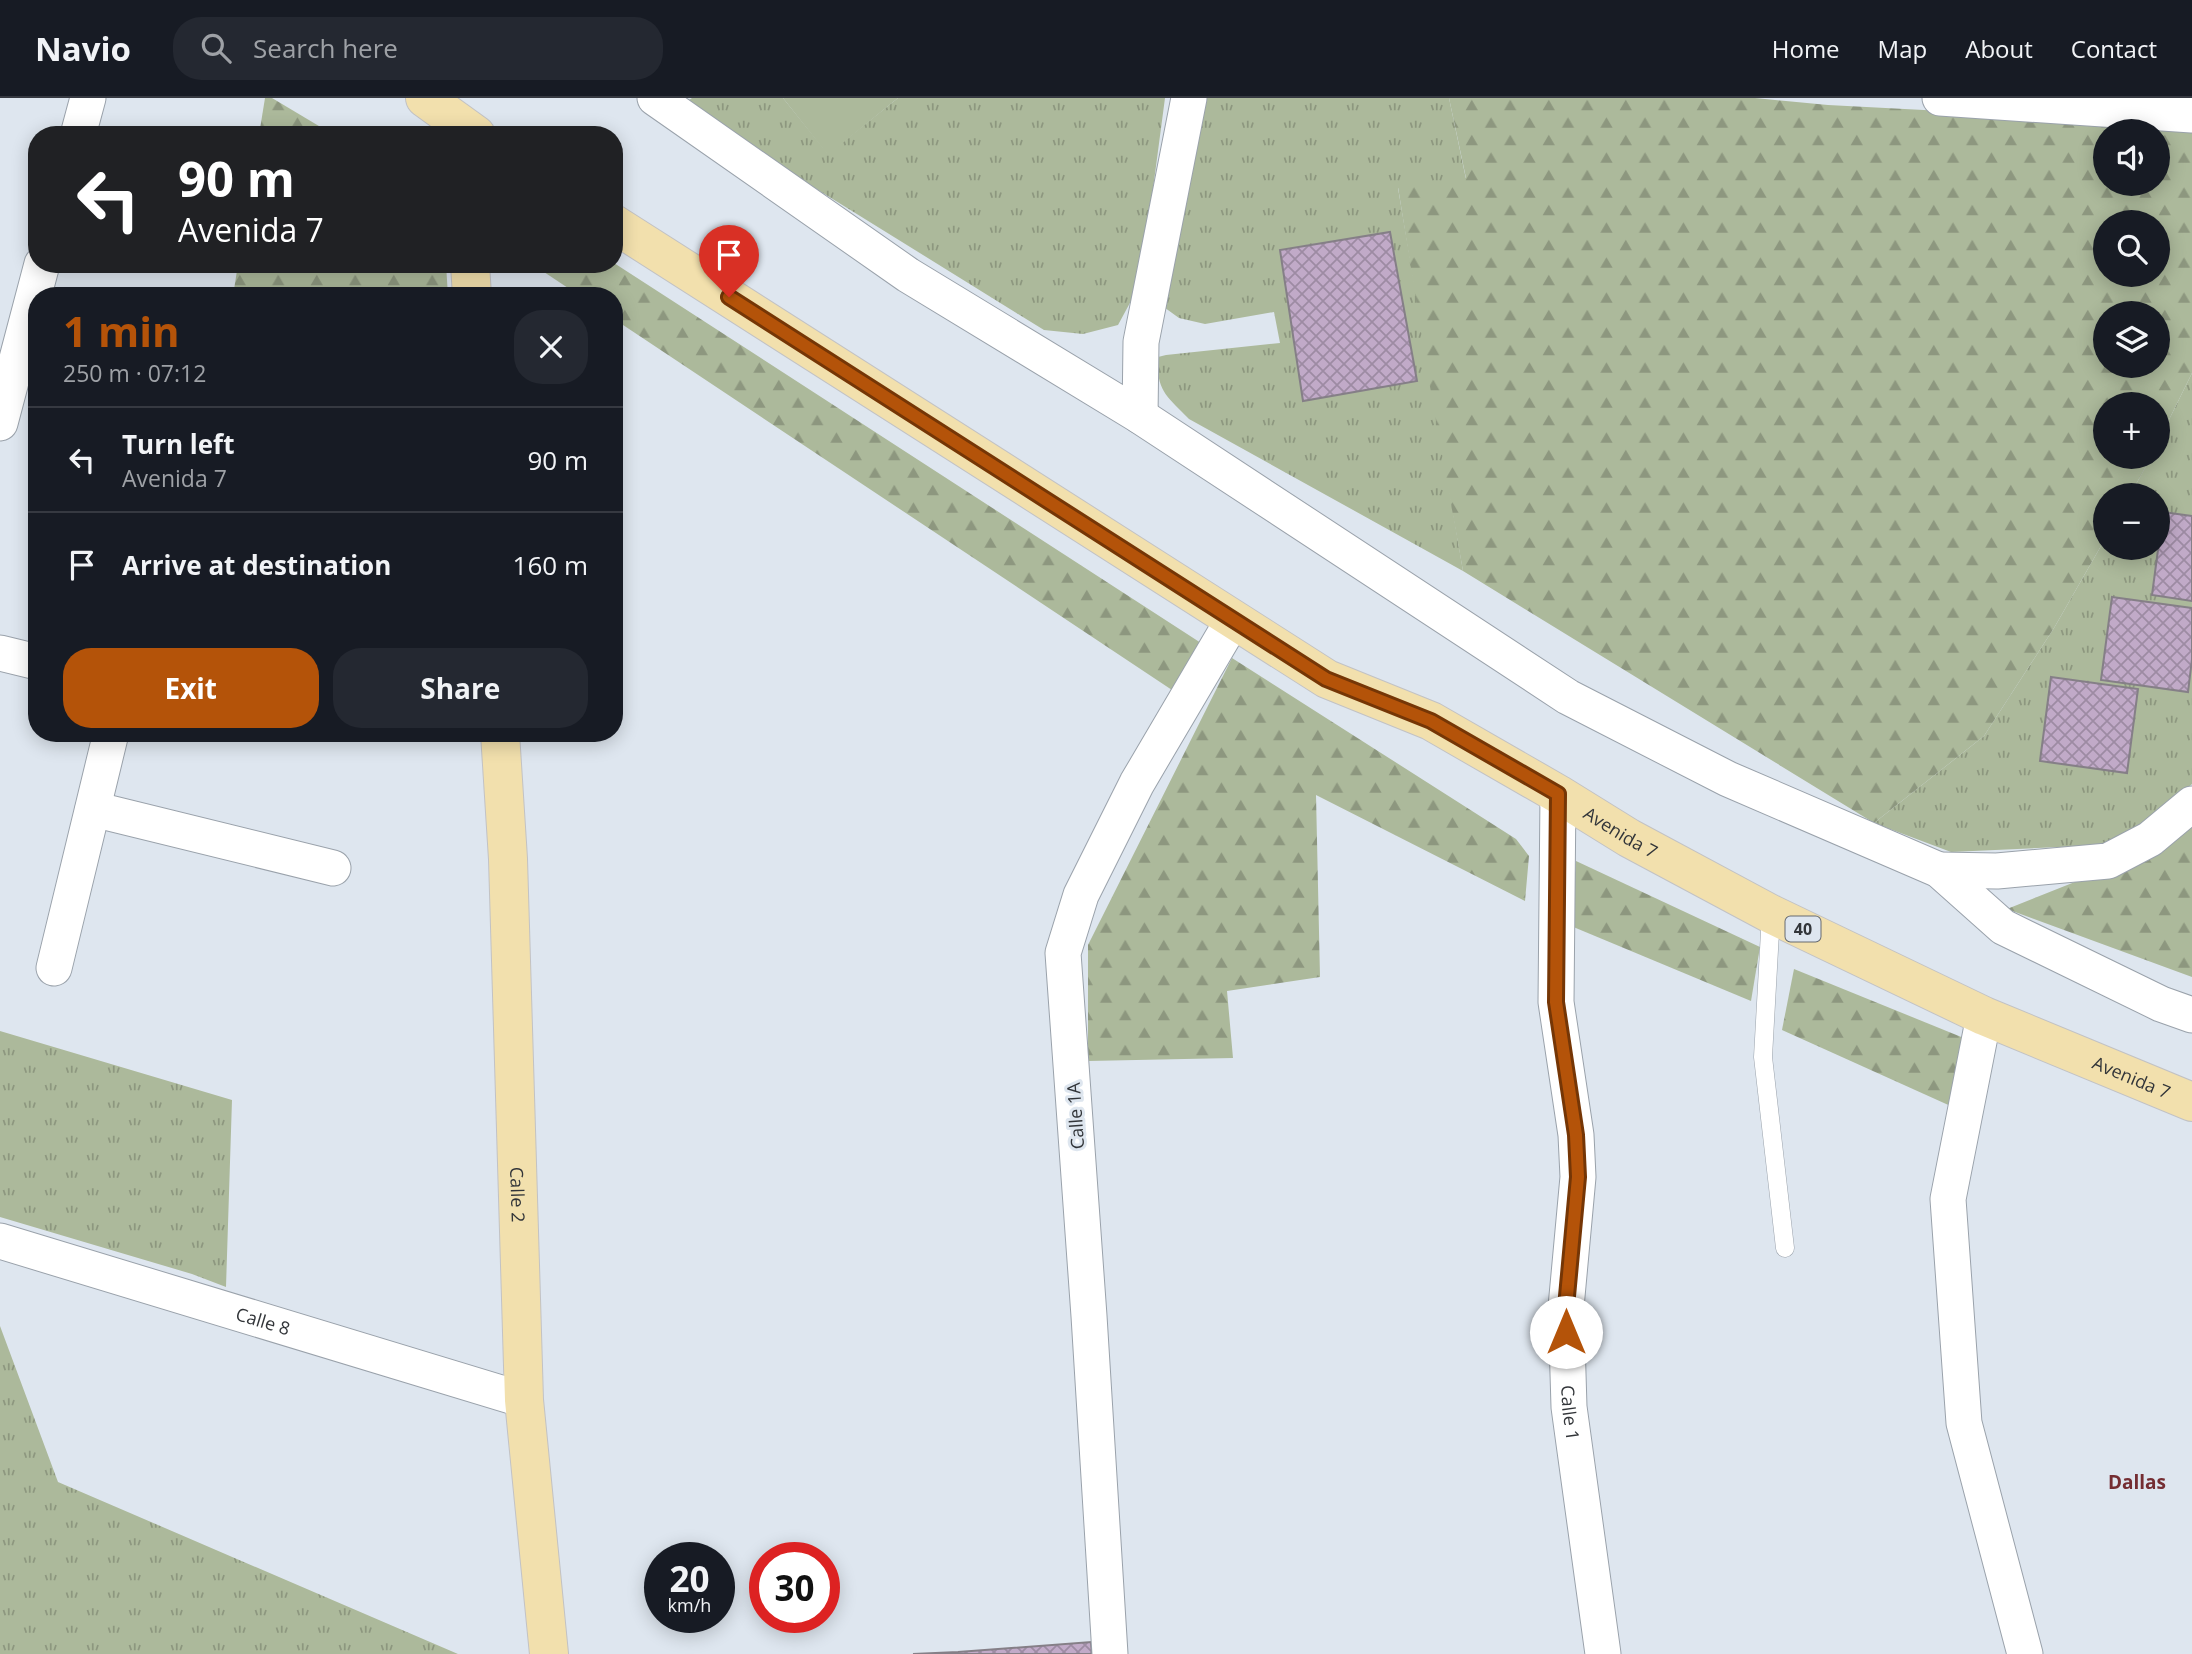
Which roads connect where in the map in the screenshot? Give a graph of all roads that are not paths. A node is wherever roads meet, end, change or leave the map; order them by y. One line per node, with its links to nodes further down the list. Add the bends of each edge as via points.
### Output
1 (88, 98): 7 (street)
2 (425, 98): 8 (main road)
3 (655, 98): 11 (street, via 908,275)
4 (1189, 98): 11 (street, via 1141,342)
5 (1940, 98): 6 (street)
6 (2192, 115)
7 (80, 126)
8 (459, 126)
9 (623, 229): 13 (main road, Avenida 7 / 40)
10 (28, 317): 12 (street)
11 (1140, 416): 22 (street, via 1568,697 1728,779)
12 (0, 423)
13 (1233, 620): 18 (main road, Avenida 7 / 40, via 1326,679 1431,721); 32 (street, Calle 1A, via 1137,783 1081,895 1063,953)
14 (0, 653): 15 (street)
15 (28, 660)
16 (109, 742): 20 (street)
17 (501, 742): 30 (main road, Calle 2)
18 (1558, 794): 23 (main road, Avenida 7 / 40); 33 (street, Calle 1, via 1556,1002 1578,1177 1566,1307 1569,1407)
19 (2192, 804): 22 (street, via 2150,839 2108,861 1997,871)
20 (93, 810): 21 (street); 24 (street)
21 (333, 868)
22 (1938, 870): 25 (street, via 2003,927)
23 (1771, 914): 26 (main road, Avenida 7 / 40); 29 (lane, via 1763,1057)
24 (54, 968)
25 (2192, 1015)
26 (1984, 1016): 27 (main road, Avenida 7 / 40); 34 (street, via 1948,1199 1964,1423)
27 (2192, 1102)
28 (0, 1241): 30 (street, Calle 8)
29 (1785, 1248)
30 (524, 1400): 31 (main road, Calle 2)
31 (549, 1654)
32 (1110, 1654)
33 (1603, 1654)
34 (2025, 1654)

